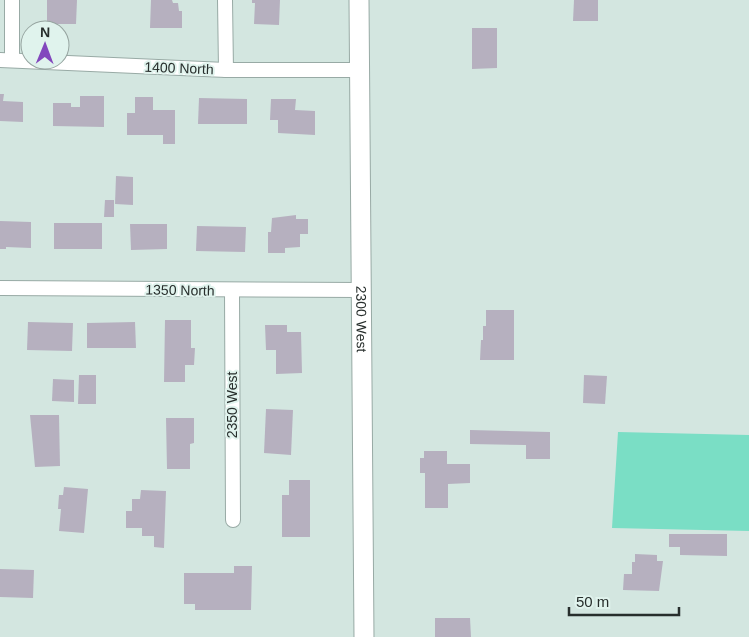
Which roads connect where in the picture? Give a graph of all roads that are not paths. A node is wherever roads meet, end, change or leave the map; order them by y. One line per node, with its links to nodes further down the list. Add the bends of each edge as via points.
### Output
1 (12, 0): 4 (street)
2 (225, 0): 5 (street)
3 (359, 0): 6 (main road, 2300 West)
4 (6, 60): 5 (street, 1400 North)
5 (226, 70): 6 (street, 1400 North)
6 (359, 70): 9 (main road, 2300 West)
7 (0, 288): 8 (street, 1350 North)
8 (232, 290): 9 (street, 1350 North); 10 (street, 2350 West)
9 (360, 290): 11 (main road, 2300 West)
10 (232, 520)
11 (364, 637)

